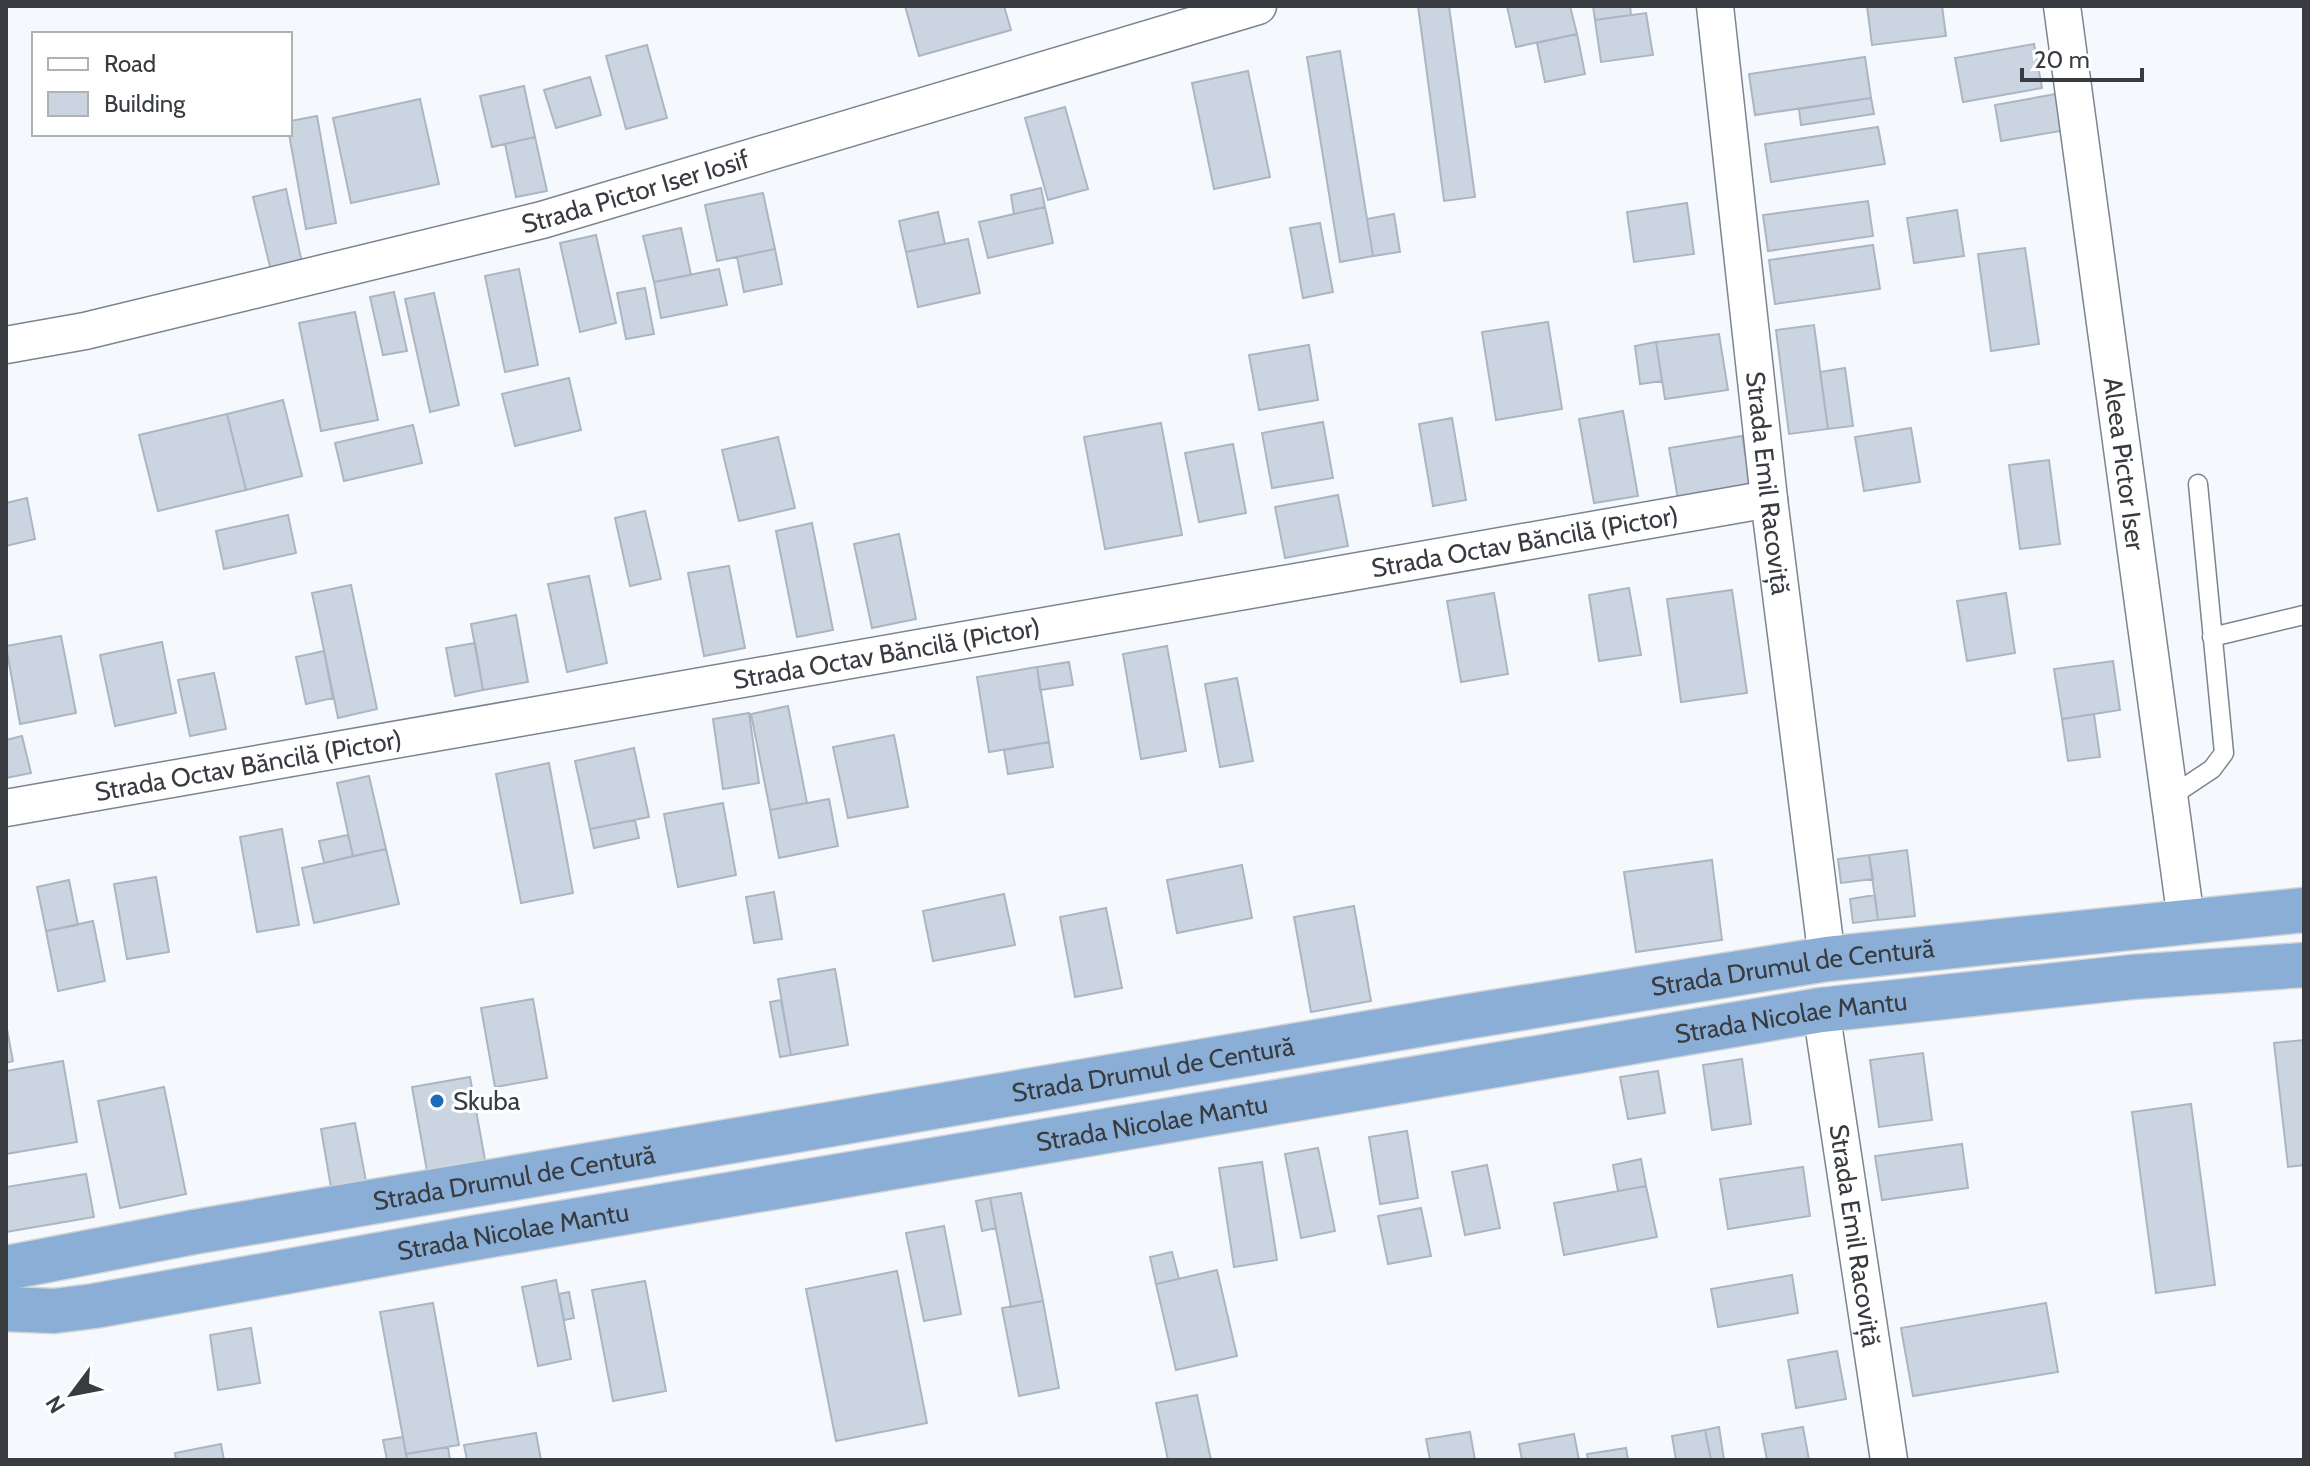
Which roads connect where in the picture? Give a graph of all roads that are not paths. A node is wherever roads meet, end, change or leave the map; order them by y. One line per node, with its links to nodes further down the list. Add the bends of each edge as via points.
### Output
1 (1258, 6): 4 (street, Strada Pictor Iser Iosif, via 542,220 85,331)
2 (1715, 6): 6 (street, Strada Emil Racoviță)
3 (2062, 6): 9 (street, Aleea Pictor Iser)
4 (6, 345)
5 (2198, 484): 8 (lane)
6 (1769, 499): 10 (street, Strada Octav Băncilă (Pictor)); 13 (street, Strada Emil Racoviță)
7 (2304, 615): 8 (lane)
8 (2212, 637): 9 (lane, via 2224,753 2212,769)
9 (2170, 797): 12 (street, Aleea Pictor Iser)
10 (6, 808)
11 (2304, 910): 12 (highway, Strada Drumul de Centură)
12 (2186, 920): 13 (highway, Strada Drumul de Centură)
13 (1827, 959): 16 (highway, Strada Drumul de Centură, via 194,1232)
14 (2304, 965): 15 (highway, Strada Nicolae Mantu, via 2132,977)
15 (1821, 1010): 17 (highway, Strada Nicolae Mantu, via 94,1306); 18 (street, Strada Emil Racoviță)
16 (6, 1268)
17 (6, 1309)
18 (1889, 1460)

